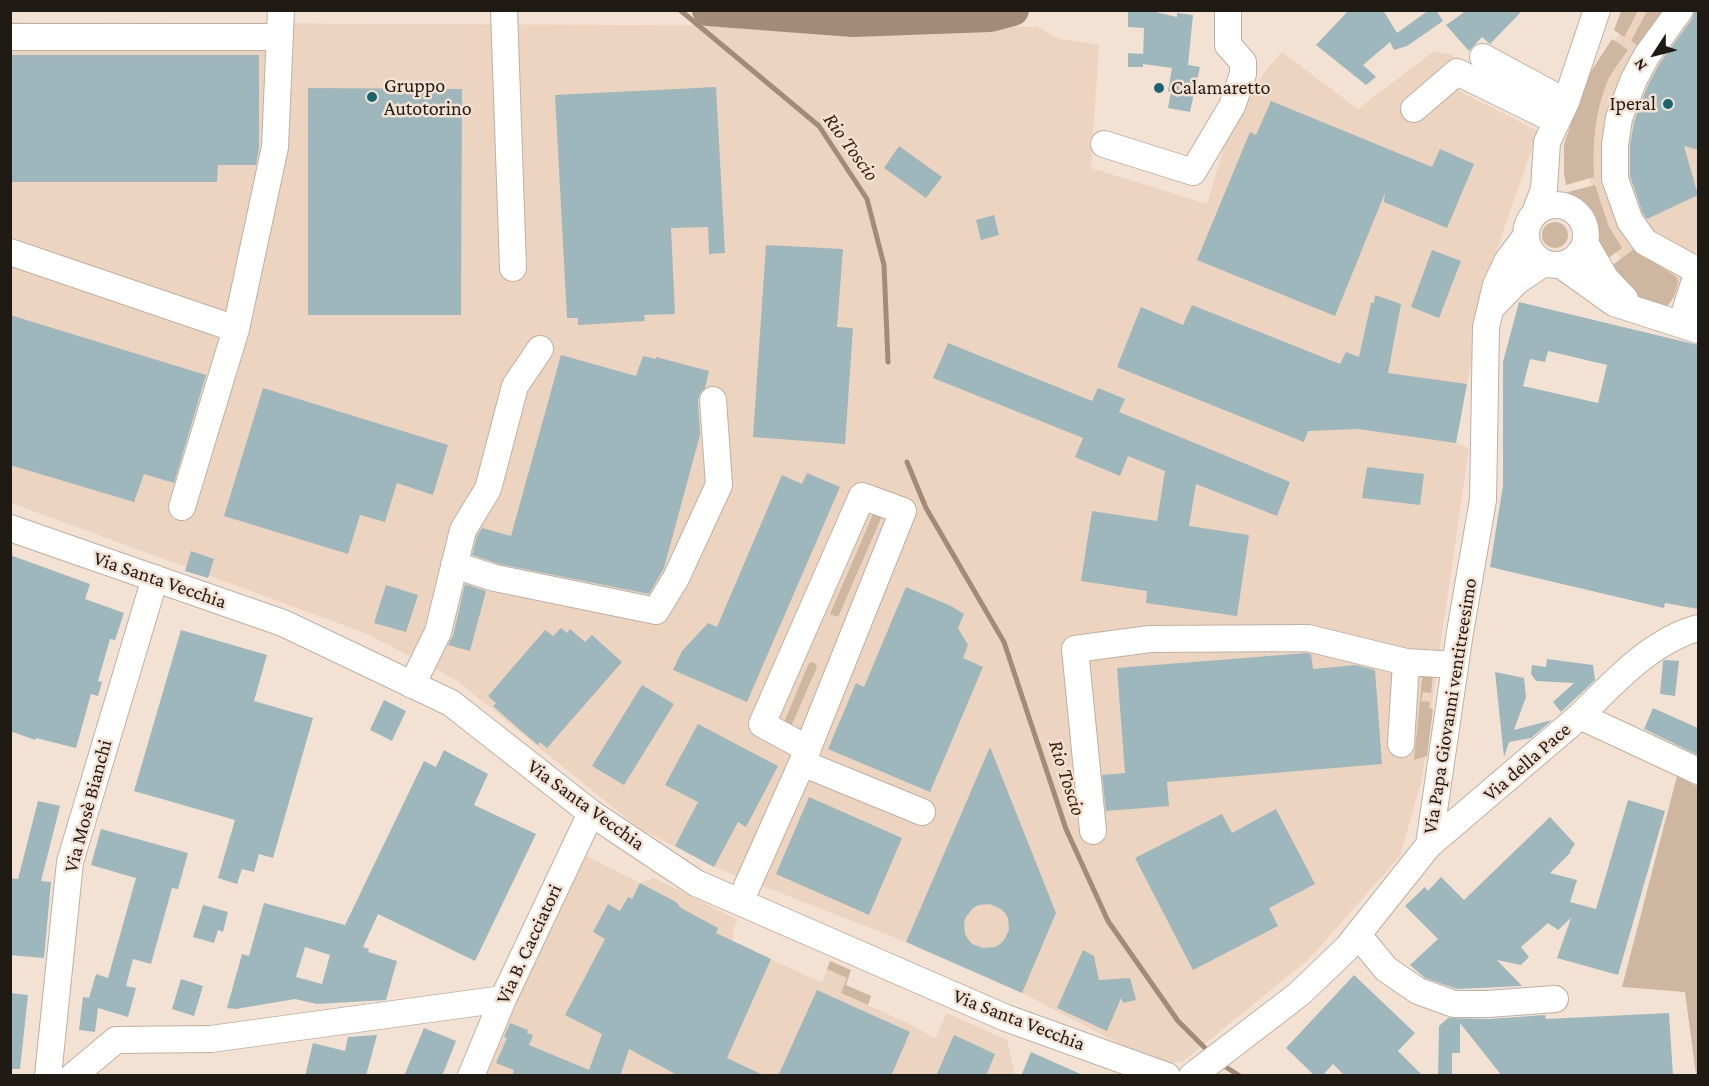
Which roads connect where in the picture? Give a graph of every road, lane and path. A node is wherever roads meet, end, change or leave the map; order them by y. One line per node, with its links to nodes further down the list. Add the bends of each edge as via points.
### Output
1 (1228, 10): 10 (street, via 1228,45 1243,62 1243,74 1232,106 1193,172)
2 (1597, 10): 9 (street, Via Papa Giovanni ventitreesimo)
3 (1680, 10): 17 (street, via 1661,46 1634,79 1619,118 1615,177 1626,196 1630,221 1646,242)
4 (504, 16): 16 (street)
5 (281, 23): 6 (street); 21 (street, via 275,147)
6 (10, 37)
7 (1482, 57): 9 (street)
8 (1414, 109): 9 (street, via 1457,72)
9 (1562, 111): 11 (street, Via Papa Giovanni ventitreesimo, via 1556,148 1558,171); 12 (street, Via Papa Giovanni ventitreesimo, via 1547,142 1544,189)
10 (1104, 144)
11 (1575, 212): 12 (street, via 1551,205); 13 (street, via 1584,226)
12 (1530, 225): 15 (street, via 1531,252); 18 (street, Via Papa Giovanni ventitreesimo, via 1496,285)
13 (1585, 243): 15 (street, via 1576,257); 19 (street, via 1619,295)
14 (10, 252): 21 (street)
15 (1553, 264): 18 (street, via 1516,282); 19 (street, via 1614,303)
16 (513, 268)
17 (1698, 270): 20 (street)
18 (1491, 307): 30 (street, Via Papa Giovanni ventitreesimo, via 1486,327 1483,500)
19 (1643, 312): 20 (street)
20 (1690, 327)
21 (236, 329): 24 (street)
22 (540, 349): 26 (street, via 515,386 488,489 463,530)
23 (713, 400): 26 (street, via 719,485 676,578 656,611 495,578)
24 (182, 507)
25 (10, 528): 27 (street, Via Santa Vecchia)
26 (454, 565): 31 (street, via 438,632)
27 (155, 578): 31 (street, Via Santa Vecchia, via 283,623); 44 (street, Via Mosè Bianchi, via 70,862)
28 (1698, 628): 32 (street, via 1666,641 1645,656)
29 (1406, 662): 30 (street); 33 (street); 38 (street, via 1308,638 1150,639 1075,649)
30 (1455, 665): 39 (street, Via Papa Giovanni ventitreesimo)
31 (412, 685): 37 (street, Via Santa Vecchia, via 451,703)
32 (1580, 716): 35 (street, Via della Pace); 39 (street, Via della Pace)
33 (1401, 744)
34 (805, 756): 34 (street, via 903,511 862,496 762,724); 36 (street); 40 (street)
35 (1698, 771)
36 (922, 812)
37 (591, 813): 40 (street, Via Santa Vecchia, via 696,883); 42 (street, Via B. Cacciatori)
38 (1093, 831)
39 (1430, 845): 41 (street, Via Papa Giovanni ventitreesimo)
40 (740, 902): 47 (street, Via Santa Vecchia, via 1006,1018)
41 (1358, 935): 43 (street, via 1386,969 1418,991 1454,1004); 48 (street, Via Papa Giovanni ventitreesimo, via 1299,994)
42 (503, 999): 45 (street, via 211,1039 116,1040); 46 (street, Via B. Cacciatori)
43 (1555, 999)
44 (48, 1076)
45 (74, 1076)
46 (471, 1076)
47 (1167, 1076)
48 (1192, 1076)

